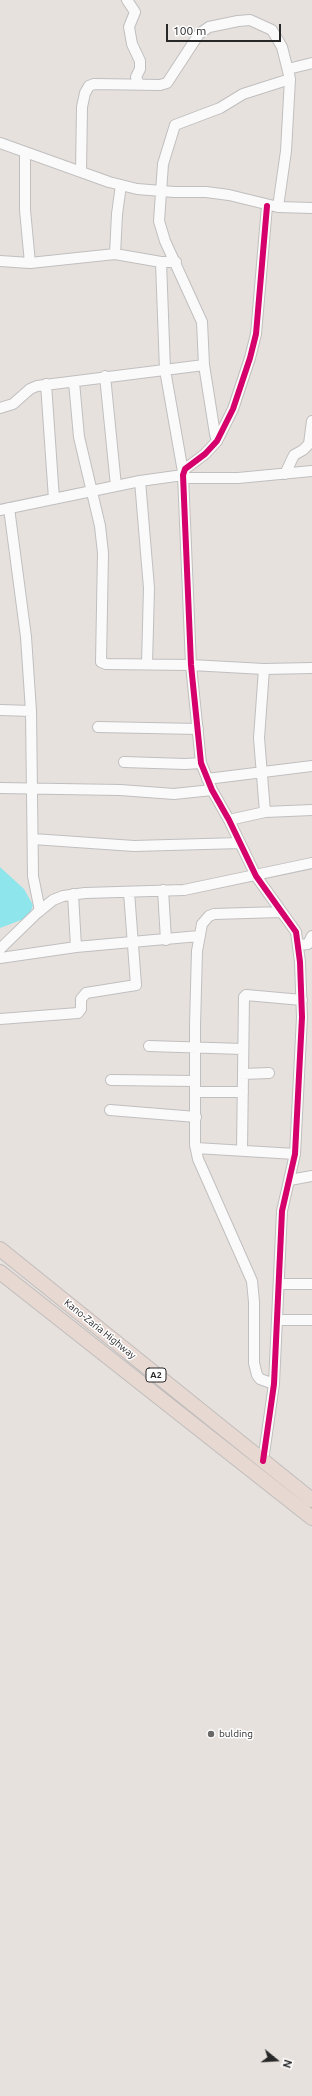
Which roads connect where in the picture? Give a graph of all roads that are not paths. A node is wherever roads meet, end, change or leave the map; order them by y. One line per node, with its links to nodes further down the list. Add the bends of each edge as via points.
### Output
1 (127, 0): 4 (street, via 135,12 129,27 132,44 140,61 136,77)
2 (312, 63): 3 (street, via 288,69)
3 (290, 78): 4 (street, via 282,47 272,30 250,20 209,28 199,34 170,80 160,84); 9 (street, via 243,94 220,108 175,125 164,164); 11 (street, via 286,152)
4 (139, 84): 7 (street, via 89,86 82,107)
5 (0, 143): 6 (street)
6 (25, 153): 7 (street); 17 (street, via 25,210)
7 (82, 172): 8 (street)
8 (121, 186): 9 (street); 13 (street)
9 (162, 192): 10 (street, via 229,195); 16 (street, via 159,221 165,241)
10 (267, 206): 11 (street); 25 (street, via 253,345 233,409)
11 (278, 208): 12 (street)
12 (312, 208)
13 (115, 254): 15 (street); 17 (street)
14 (0, 261): 17 (street)
15 (161, 262): 16 (street); 19 (street)
16 (176, 262): 18 (street, via 202,322)
17 (30, 263)
18 (204, 365): 19 (street); 25 (street)
19 (166, 370): 20 (street); 28 (street)
20 (105, 376): 21 (street); 30 (street)
21 (74, 382): 22 (street); 31 (street, via 79,437)
22 (46, 384): 23 (street, via 30,389 13,404); 32 (street)
23 (0, 408)
24 (312, 421): 27 (street, via 309,444 294,455)
25 (217, 441): 28 (street)
26 (312, 471): 27 (street)
27 (285, 474): 28 (street, via 238,478)
28 (183, 475): 29 (street); 35 (street)
29 (140, 481): 30 (street); 34 (street, via 149,588)
30 (116, 486): 31 (street)
31 (92, 491): 32 (street); 34 (street, via 104,553 101,662)
32 (54, 499): 33 (street)
33 (5, 509): 39 (street, via 26,637)
34 (147, 664): 35 (street)
35 (191, 665): 37 (street); 41 (street)
36 (312, 668): 37 (street)
37 (264, 669): 45 (street)
38 (0, 710): 39 (street)
39 (31, 710): 47 (street)
40 (98, 727): 41 (street)
41 (198, 729): 43 (street)
42 (124, 762): 43 (street)
43 (201, 763): 46 (street)
44 (312, 766): 45 (street)
45 (260, 772): 46 (street); 51 (street)
46 (207, 779): 49 (street)
47 (32, 787): 48 (street); 49 (street, via 174,794); 53 (street)
48 (0, 788)
49 (212, 790): 52 (street)
50 (312, 810): 51 (street)
51 (265, 812): 52 (street)
52 (229, 820): 54 (street)
53 (33, 839): 54 (street, via 134,846); 60 (street, via 33,876)
54 (240, 843): 56 (street)
55 (312, 863): 56 (street)
56 (256, 876): 57 (street, via 184,890); 61 (street)
57 (163, 890): 58 (street); 63 (street)
58 (129, 892): 59 (street); 65 (street)
59 (73, 894): 60 (street, via 53,900); 66 (street)
60 (40, 911): 67 (street)
61 (281, 912): 62 (street, via 214,914 202,924); 64 (street, via 296,932)
62 (199, 936): 63 (street); 73 (street)
63 (166, 940): 65 (street)
64 (308, 942): 69 (street)
65 (134, 943): 66 (street); 71 (street, via 137,983 135,986 86,993 81,999 81,1009 78,1013)
66 (76, 947): 68 (street)
67 (0, 949)
68 (0, 958)
69 (302, 1000): 70 (street); 74 (street, via 246,995)
70 (307, 1018): 85 (street)
71 (0, 1020)
72 (149, 1046): 73 (street)
73 (195, 1046): 74 (street); 78 (street)
74 (243, 1049): 76 (street)
75 (269, 1073): 76 (street)
76 (243, 1074): 80 (street)
77 (111, 1080): 78 (street)
78 (196, 1081): 79 (street)
79 (196, 1092): 80 (street); 82 (street)
80 (242, 1092): 84 (street)
81 (110, 1110): 82 (street)
82 (196, 1117): 83 (street)
83 (196, 1148): 84 (street); 94 (street, via 198,1159 252,1281 254,1363 257,1375 260,1379)
84 (242, 1150): 85 (street)
85 (295, 1154): 87 (street)
86 (312, 1176): 87 (street)
87 (290, 1180): 90 (street, via 282,1211)
88 (0, 1249): 95 (highway, Kano-Zaria Highway / A2)
89 (0, 1272): 97 (highway, Kano-Zaria Highway / A2)
90 (279, 1284): 91 (street); 92 (street)
91 (312, 1284)
92 (277, 1320): 93 (street); 94 (street)
93 (312, 1320)
94 (274, 1384): 95 (street)
95 (264, 1461): 96 (highway, Kano-Zaria Highway / A2)
96 (312, 1500)
97 (312, 1518)

